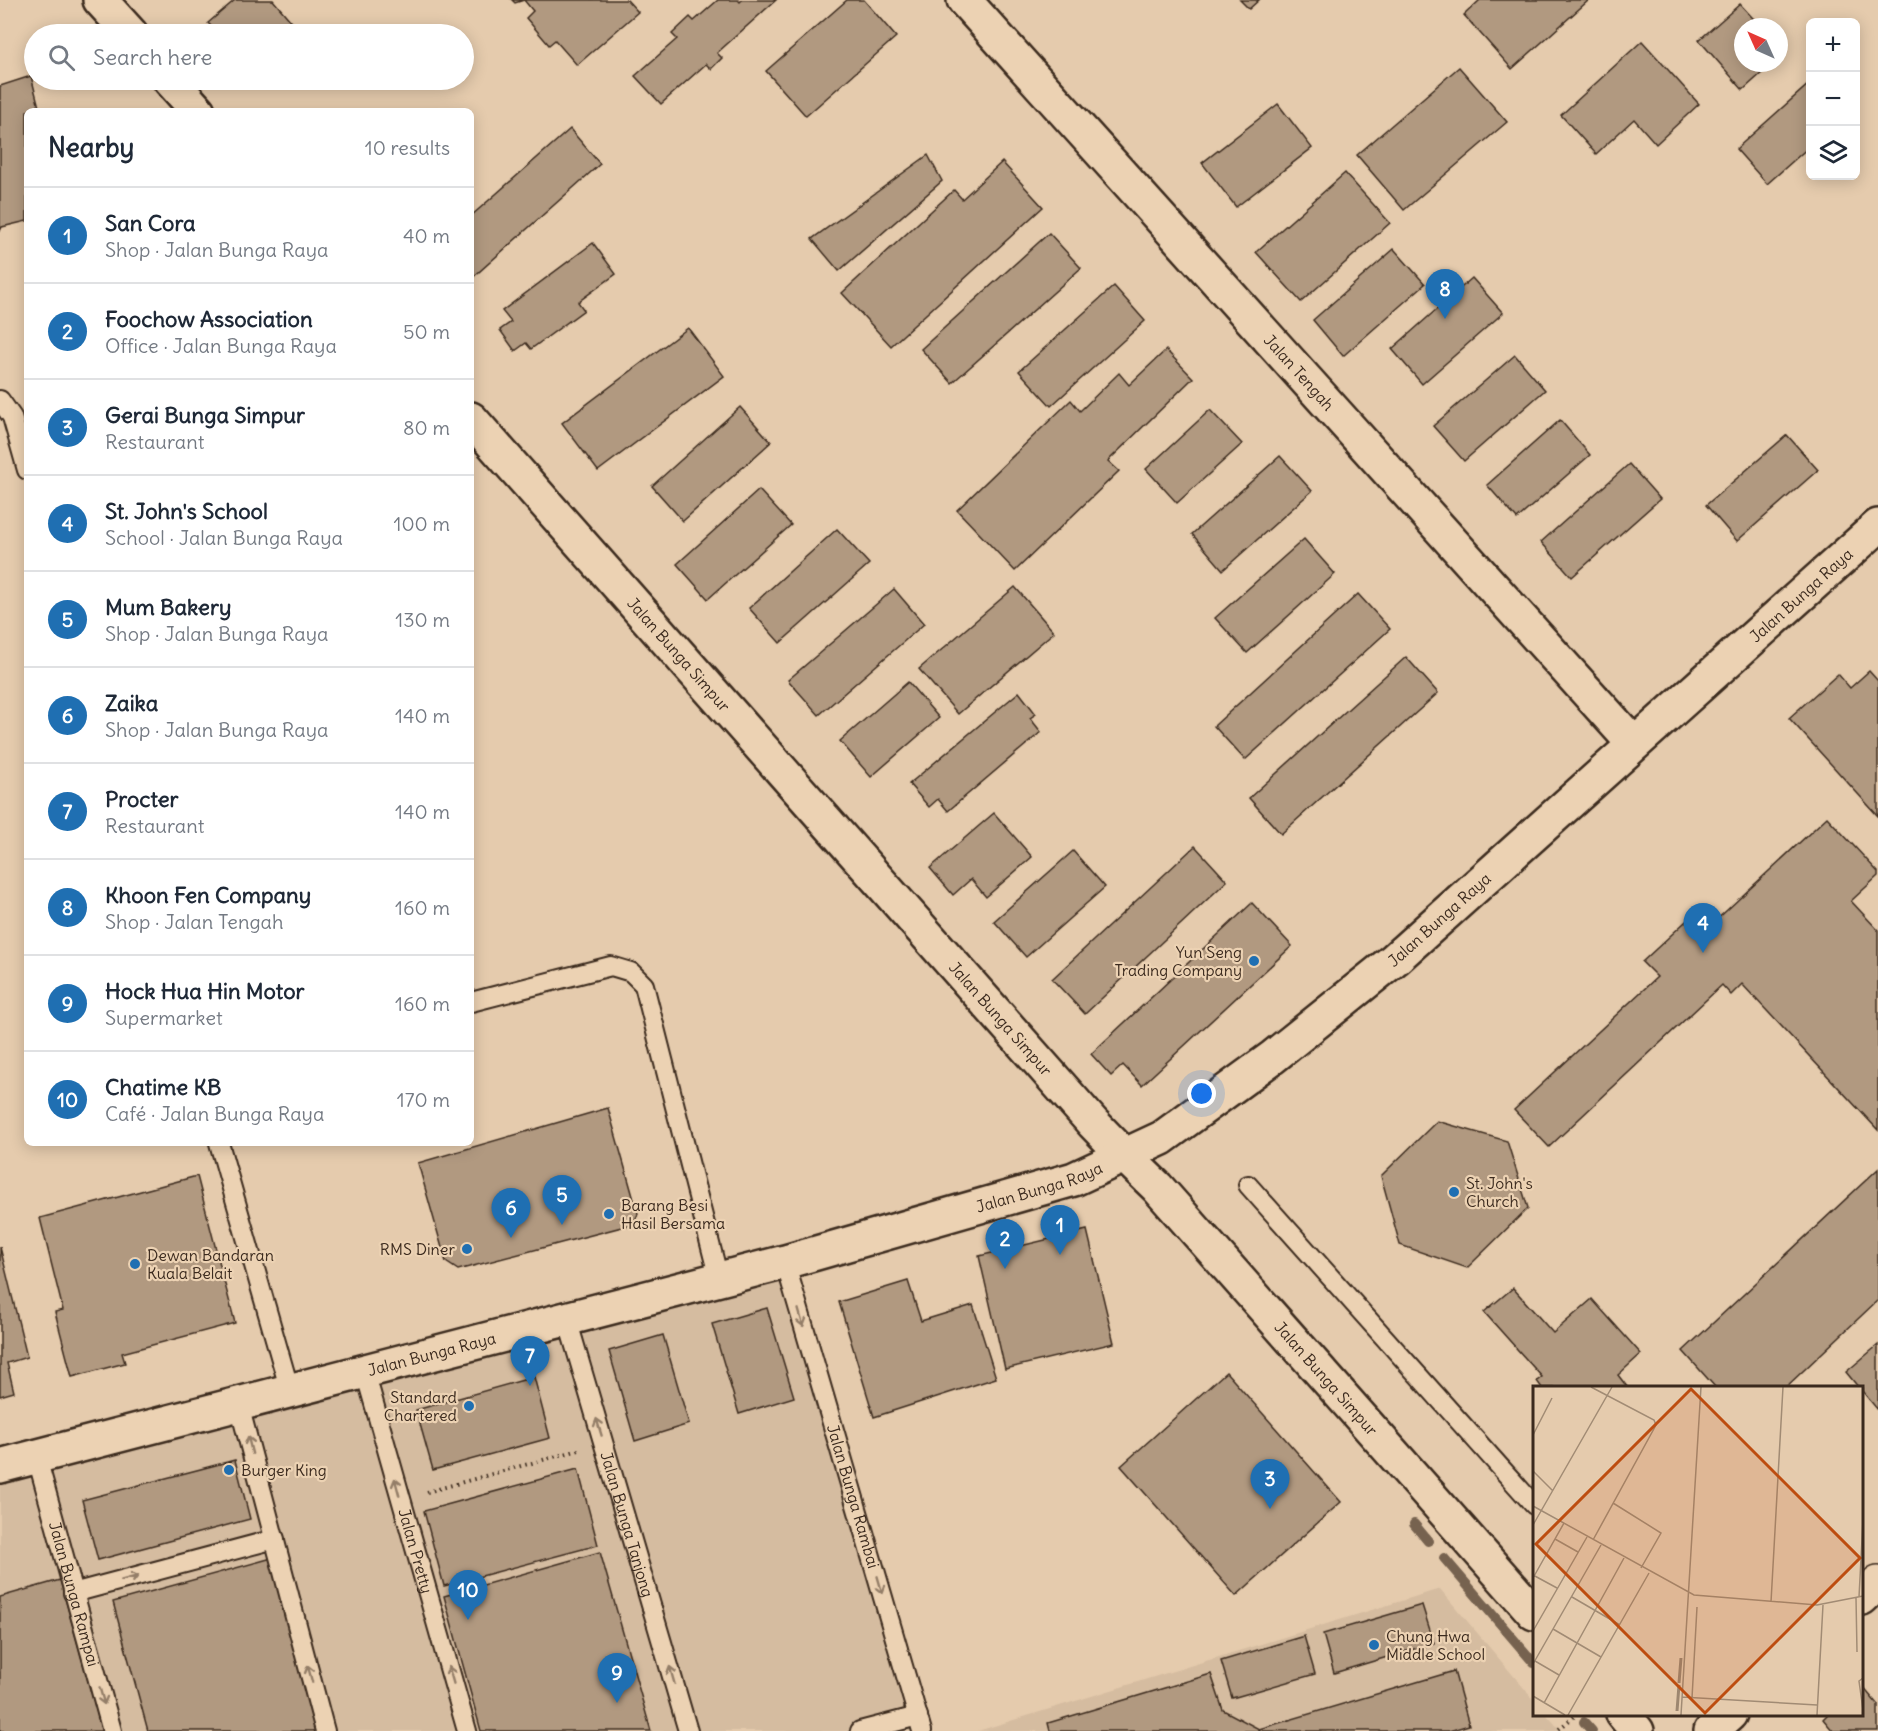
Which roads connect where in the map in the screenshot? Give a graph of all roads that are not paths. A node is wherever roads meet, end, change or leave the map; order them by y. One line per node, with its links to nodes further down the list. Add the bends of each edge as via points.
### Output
1 (100, 0): 3 (street)
2 (964, 0): 10 (street, Jalan Tengah)
3 (121, 24)
4 (179, 90): 5 (street)
5 (195, 108)
6 (0, 400): 8 (lane, via 12,417)
7 (474, 422): 13 (street, Jalan Bunga Simpur)
8 (24, 459)
9 (1878, 526): 10 (street, Jalan Bunga Raya)
10 (1634, 744): 13 (street, Jalan Bunga Raya, via 1395,959 1194,1115 1162,1138)
11 (474, 1001): 16 (lane, via 611,966 632,972 645,985)
12 (220, 1146): 19 (lane)
13 (1125, 1156): 15 (street, Jalan Bunga Raya, via 1074,1179); 28 (street, Jalan Bunga Simpur)
14 (1248, 1185): 23 (lane)
15 (785, 1262): 16 (street, Jalan Bunga Raya); 30 (lane, Jalan Bunga Rambai, one-way to 30)
16 (719, 1279): 17 (street, Jalan Bunga Raya)
17 (567, 1320): 18 (street, Jalan Bunga Raya); 34 (lane, Jalan Bunga Tanjong, one-way to 17)
18 (364, 1372): 19 (street, Jalan Bunga Raya); 33 (lane, Jalan Pretty, one-way to 18)
19 (290, 1391): 20 (street, Jalan Bunga Raya)
20 (239, 1405): 21 (street, Jalan Bunga Raya); 24 (lane, one-way to 20)
21 (37, 1458): 22 (street, Jalan Bunga Raya); 26 (lane, Jalan Bunga Rampai)
22 (0, 1466)
23 (1533, 1504)
24 (275, 1539): 26 (lane, one-way to 24); 32 (lane, one-way to 24)
25 (1878, 1583): 27 (street)
26 (73, 1593): 31 (lane, Jalan Bunga Rampai, one-way to 31)
27 (1863, 1597)
28 (1533, 1612)
29 (1625, 1716): 36 (street)
30 (920, 1723): 35 (lane)
31 (112, 1731)
32 (325, 1731)
33 (467, 1731)
34 (688, 1731)
35 (860, 1731)
36 (1637, 1731)

